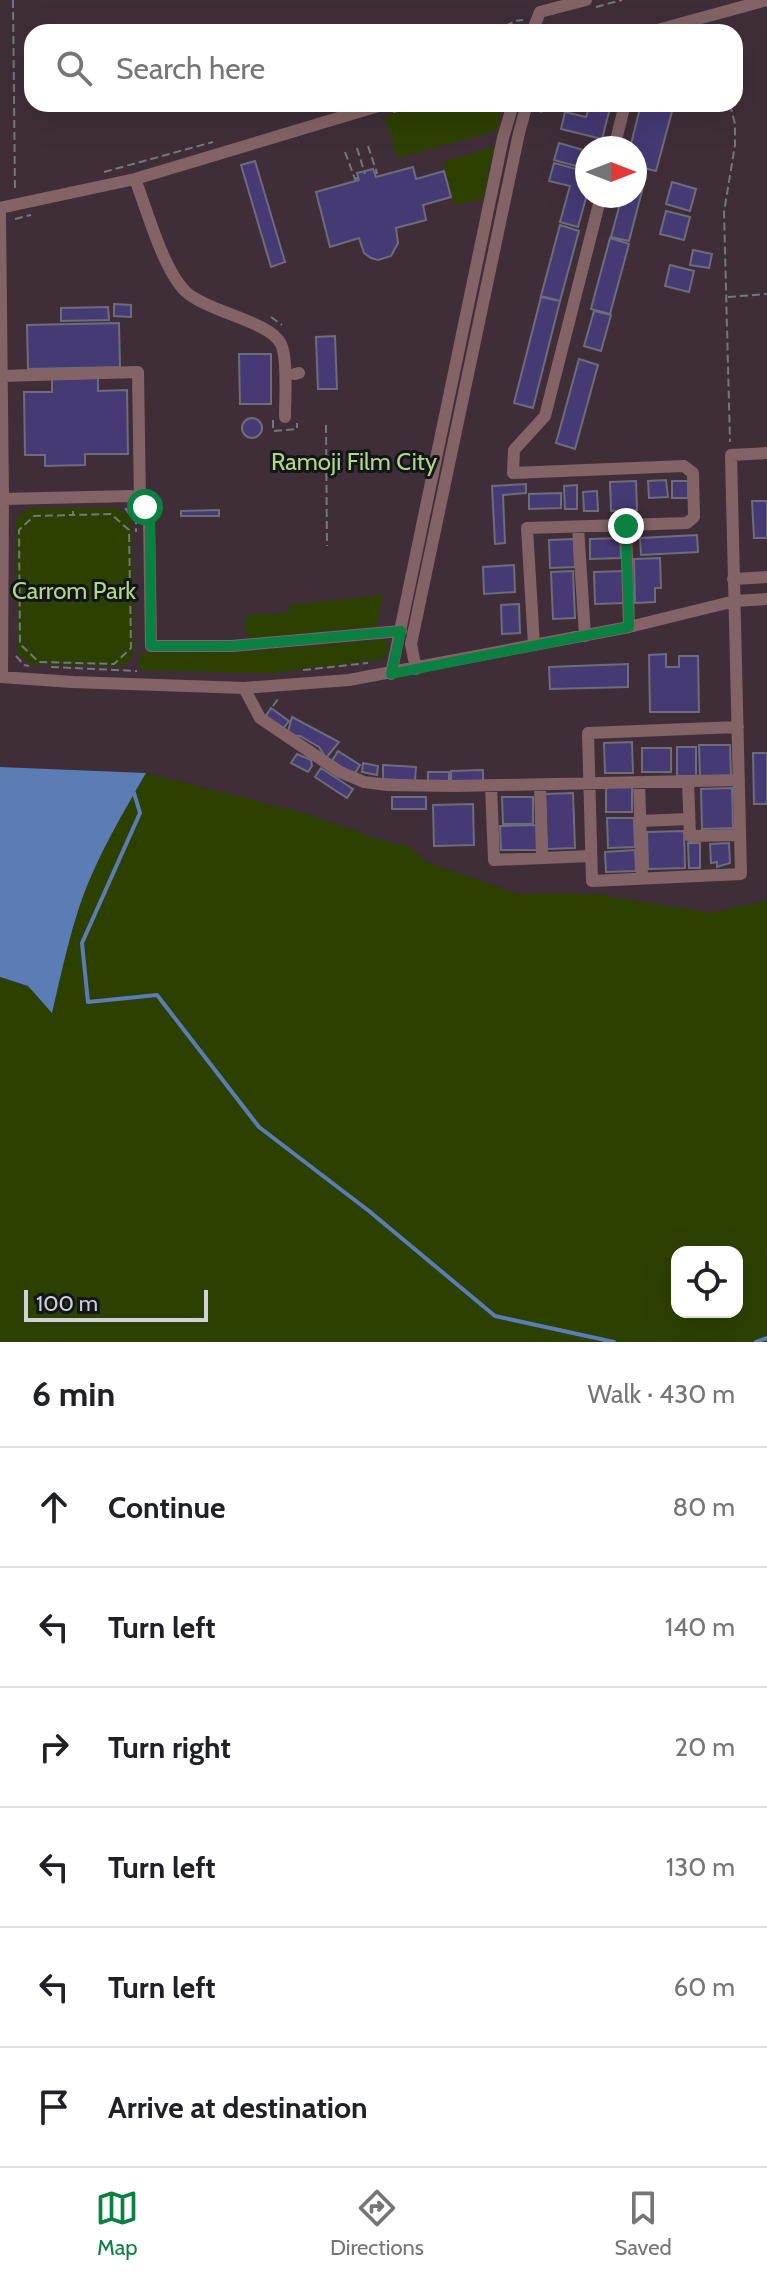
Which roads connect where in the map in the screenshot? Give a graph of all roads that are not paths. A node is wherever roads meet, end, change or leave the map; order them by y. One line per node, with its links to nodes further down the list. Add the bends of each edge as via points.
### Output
1 (586, 0): 3 (lane, via 540,12)
2 (767, 0): 4 (lane)
3 (535, 24)
4 (679, 24)
5 (375, 112): 10 (lane)
6 (511, 112): 27 (lane)
7 (525, 112): 30 (lane, via 411,644)
8 (623, 112): 9 (lane)
9 (617, 136)
10 (135, 179): 12 (lane); 15 (lane, via 173,276 187,292 271,332 281,344)
11 (598, 208): 20 (lane, via 545,416 514,450 512,463 513,473 684,466 693,473 694,517 687,523)
12 (0, 210): 13 (lane)
13 (1, 318): 14 (lane)
14 (2, 383): 17 (lane); 19 (lane, via 138,372)
15 (291, 416)
16 (767, 453): 23 (lane, via 731,455)
17 (1, 460): 18 (lane)
18 (3, 499): 19 (lane, via 131,496); 32 (lane)
19 (140, 501): 27 (lane, via 149,515 151,646 232,646)
20 (626, 526): 21 (lane); 26 (lane)
21 (578, 527): 28 (lane); 29 (lane, via 527,528)
22 (767, 577): 23 (lane)
23 (733, 579): 25 (lane)
24 (767, 599): 25 (lane)
25 (735, 601): 26 (lane); 34 (lane)
26 (629, 627): 28 (lane)
27 (401, 631): 31 (lane)
28 (585, 636): 29 (lane)
29 (534, 645): 30 (lane)
30 (416, 669): 31 (lane)
31 (391, 674): 33 (lane)
32 (1, 677): 33 (lane)
33 (235, 692): 39 (lane, via 260,718 340,772 364,782)
34 (738, 727): 35 (lane); 38 (lane, via 588,733)
35 (739, 780): 36 (lane); 43 (lane)
36 (688, 781): 37 (lane); 41 (lane)
37 (639, 782): 38 (lane); 42 (lane)
38 (588, 784): 40 (lane); 44 (lane)
39 (491, 785): 40 (lane); 45 (lane, via 494,860)
40 (540, 785): 45 (lane)
41 (689, 819): 42 (lane); 43 (lane, via 690,836)
42 (640, 821): 46 (lane)
43 (740, 835): 46 (lane, via 741,874)
44 (591, 856): 45 (lane); 46 (lane, via 592,881)
45 (542, 858)
46 (642, 877)

